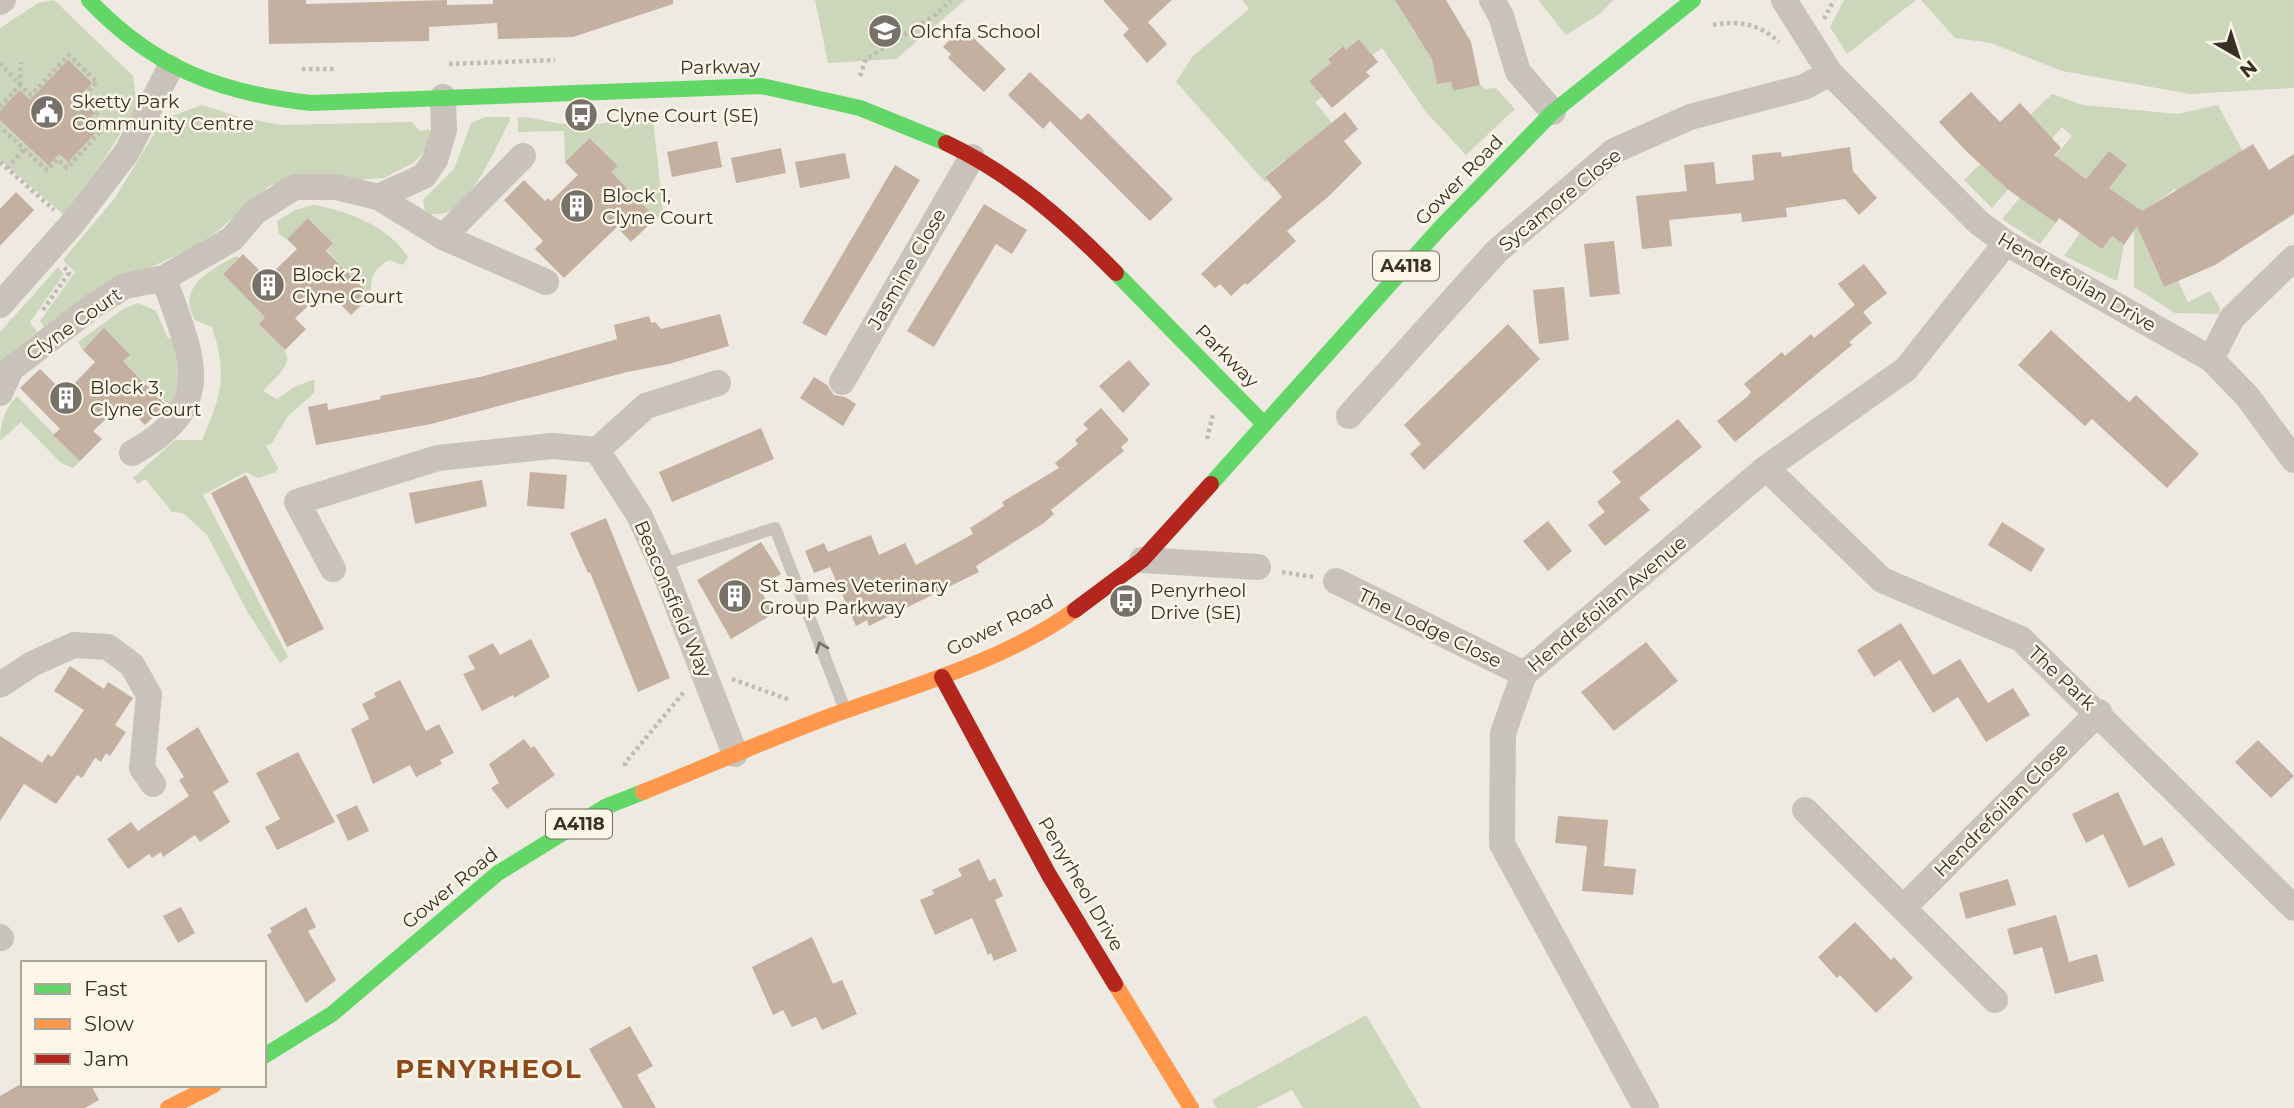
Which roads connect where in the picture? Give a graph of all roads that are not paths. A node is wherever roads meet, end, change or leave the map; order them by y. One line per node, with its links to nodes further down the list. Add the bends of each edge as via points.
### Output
1 (89, 0): 5 (main road, Parkway, via 132,41)
2 (1492, 0): 8 (street, via 1518,72)
3 (1693, 0): 8 (main road, Gower Road / A4118)
4 (1784, 0): 6 (street, Hendrefoilan Drive)
5 (170, 68): 7 (main road, Parkway, via 236,92 281,100 312,103); 17 (street, via 127,152 71,225)
6 (1830, 73): 13 (street, Hendrefoilan Drive, via 1978,222); 22 (street, Sycamore Close, via 1804,87 1690,117 1614,151 1496,252)
7 (443, 97): 10 (main road, Parkway, via 762,86 796,90 919,129); 11 (street, via 444,130 435,160 424,176)
8 (1553, 112): 23 (main road, Gower Road / A4118, via 1441,227)
9 (523, 156): 12 (street)
10 (972, 157): 19 (street, Jasmine Close); 23 (main road, Parkway, via 1012,181 1089,245)
11 (378, 197): 12 (street, Clyne Court); 15 (street, Clyne Court, via 336,187 295,187 255,212 232,239)
12 (443, 237): 16 (street, Clyne Court)
13 (2006, 243): 18 (street, Hendrefoilan Drive); 27 (street, Hendrefoilan Avenue, via 1906,369)
14 (2294, 258): 18 (street, via 2231,318)
15 (164, 278): 21 (street, Clyne Court, via 125,286 11,369); 25 (street, via 191,355 191,390 175,422 155,441)
16 (545, 282)
17 (0, 305)
18 (2211, 359): 26 (street, Hendrefoilan Drive, via 2247,396)
19 (842, 382)
20 (718, 383): 24 (street, via 646,406)
21 (0, 393)
22 (1349, 416)
23 (1264, 424): 28 (main road, Gower Road / A4118)
24 (597, 450): 29 (street, Beaconsfield Way, via 639,515); 31 (street, via 552,446 438,458 297,502)
25 (132, 453)
26 (2294, 460)
27 (1766, 468): 33 (street, Hendrefoilan Avenue); 37 (street, The Park, via 1882,580 2021,639)
28 (1142, 560): 30 (street); 34 (main road, Gower Road / A4118, via 1054,625)
29 (662, 565): 36 (lane, one-way to 29, via 775,528); 38 (street, Beaconsfield Way)
30 (1258, 568)
31 (333, 569)
32 (1336, 581): 33 (street, The Lodge Close)
33 (1524, 674): 48 (street, Hendrefoilan Avenue, via 1503,733 1502,844)
34 (942, 677): 36 (main road, Gower Road / A4118); 47 (main road, Penyrheol Drive, via 1048,875)
35 (0, 685): 39 (street, via 74,645 108,647 132,665 149,695 142,768)
36 (845, 711): 38 (main road, Gower Road / A4118)
37 (2099, 712): 41 (street, Hendrefoilan Close); 42 (street, The Park)
38 (735, 754): 44 (main road, Gower Road / A4118, via 605,807 498,873 332,1014)
39 (153, 785)
40 (1805, 810): 41 (street)
41 (1903, 908): 43 (street)
42 (2294, 908)
43 (1995, 1000)
44 (266, 1055)
45 (210, 1087): 46 (main road)
46 (168, 1108)
47 (1191, 1108)
48 (1646, 1108)

